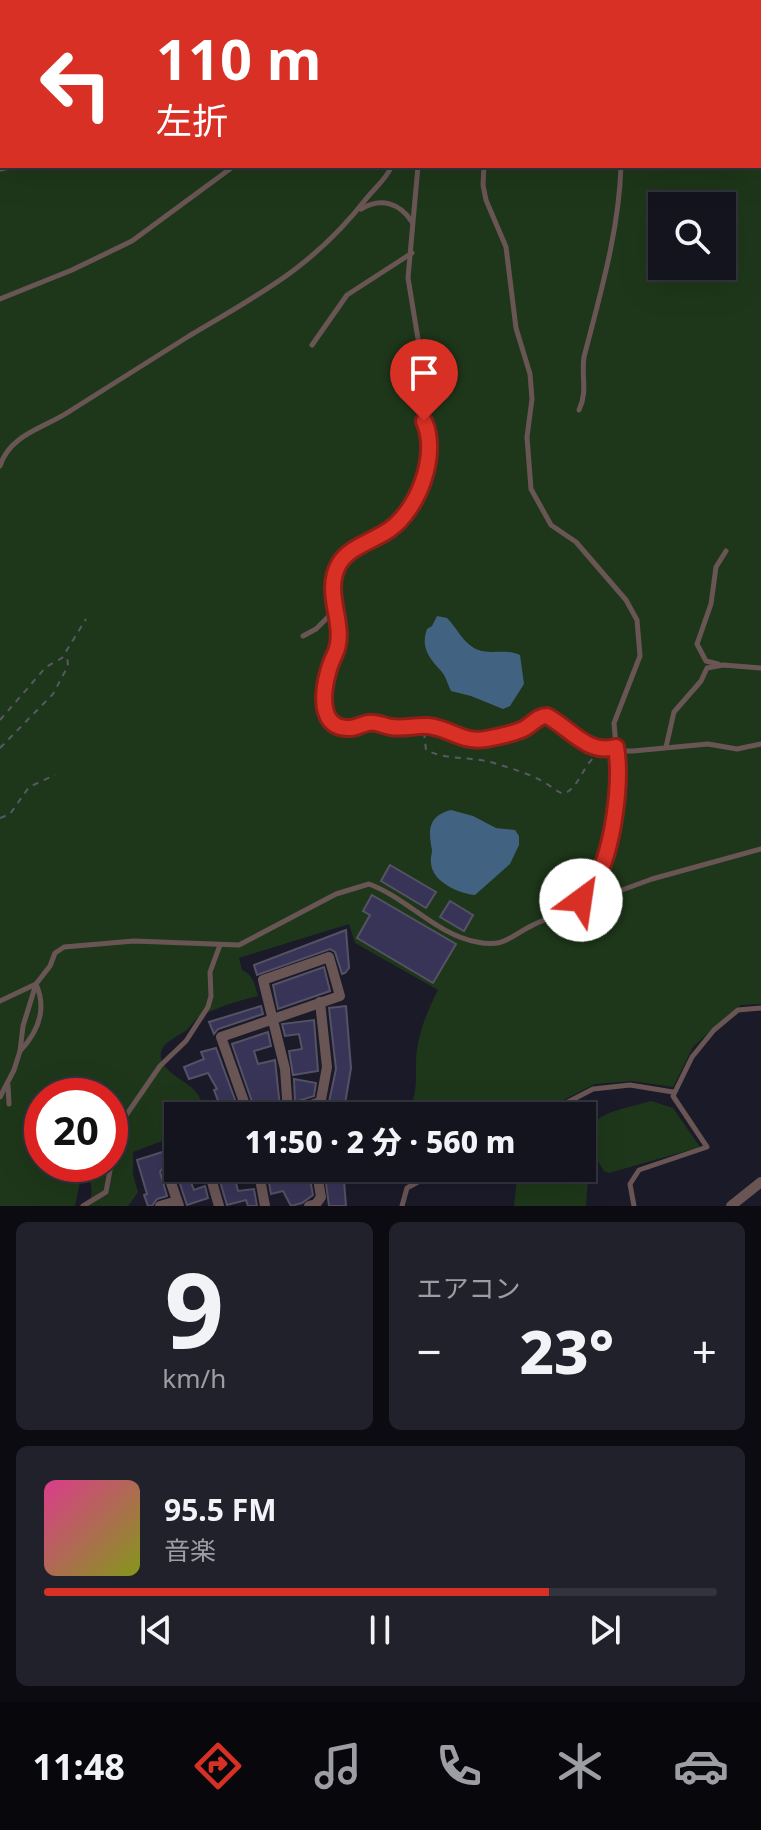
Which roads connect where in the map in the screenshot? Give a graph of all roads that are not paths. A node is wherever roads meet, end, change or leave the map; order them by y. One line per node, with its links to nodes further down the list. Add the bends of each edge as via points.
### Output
1 (231, 168): 9 (lane, via 132,241)
2 (391, 168): 6 (lane)
3 (418, 168): 7 (lane)
4 (484, 168): 19 (lane, via 486,200 506,247 516,328 530,374 531,489 551,525 576,542 637,620 640,656 614,723)
5 (621, 168): 11 (lane, via 606,272 584,357 584,400)
6 (354, 215): 7 (lane, via 364,206 396,203); 12 (lane, via 275,286 24,435 11,445)
7 (412, 222): 8 (lane)
8 (412, 253): 10 (lane, via 347,295); 14 (lane, via 408,278 420,351 421,406 430,434 427,470 392,527 338,565)
9 (0, 299)
10 (312, 345)
11 (579, 410)
12 (0, 466)
13 (726, 551): 16 (lane, via 716,567 711,604 697,644 706,661)
14 (334, 611): 15 (lane); 19 (lane, via 339,640 327,671 325,710 347,728 368,723 426,726 466,740 484,740 519,731 547,716 578,740 608,750)
15 (303, 636)
16 (723, 665): 17 (lane); 20 (lane, via 707,668 679,704)
17 (761, 668)
18 (761, 744): 20 (lane, via 737,749 708,744)
19 (616, 747): 20 (lane); 22 (lane, via 618,772 607,850 596,880)
20 (666, 747)
21 (761, 849): 22 (lane, via 652,879)
22 (571, 909): 23 (lane, via 494,945 460,937 369,884 336,894 239,945)
23 (220, 945): 24 (lane, via 77,944 55,953); 45 (lane, via 210,972 208,1007 124,1115 114,1137 106,1192)
24 (36, 984): 25 (lane); 29 (lane); 29 (lane, via 42,1011 35,1033)
25 (0, 1001)
26 (320, 1002): 28 (street); 28 (street, via 341,994 329,957 263,980); 35 (street, via 327,1067)
27 (761, 1008): 31 (lane, via 738,1010 714,1030)
28 (274, 1018): 33 (street, via 221,1037); 34 (street, via 285,1069)
29 (20, 1051): 30 (lane)
30 (7, 1082): 32 (lane); 37 (lane)
31 (673, 1092): 36 (lane, via 630,1085 593,1089); 51 (lane, via 707,1147 639,1170 630,1184)
32 (0, 1097)
33 (244, 1102)
34 (284, 1102)
35 (320, 1102)
36 (568, 1102)
37 (9, 1104)
38 (171, 1182): 44 (street)
39 (212, 1182): 47 (street)
40 (261, 1182): 48 (street)
41 (318, 1182): 49 (street, via 321,1197)
42 (418, 1182): 50 (lane, via 407,1188)
43 (761, 1182): 52 (street)
44 (178, 1203): 46 (street)
45 (83, 1206)
46 (160, 1206)
47 (219, 1206)
48 (265, 1206)
49 (309, 1206)
50 (402, 1206)
51 (634, 1206)
52 (731, 1206)

